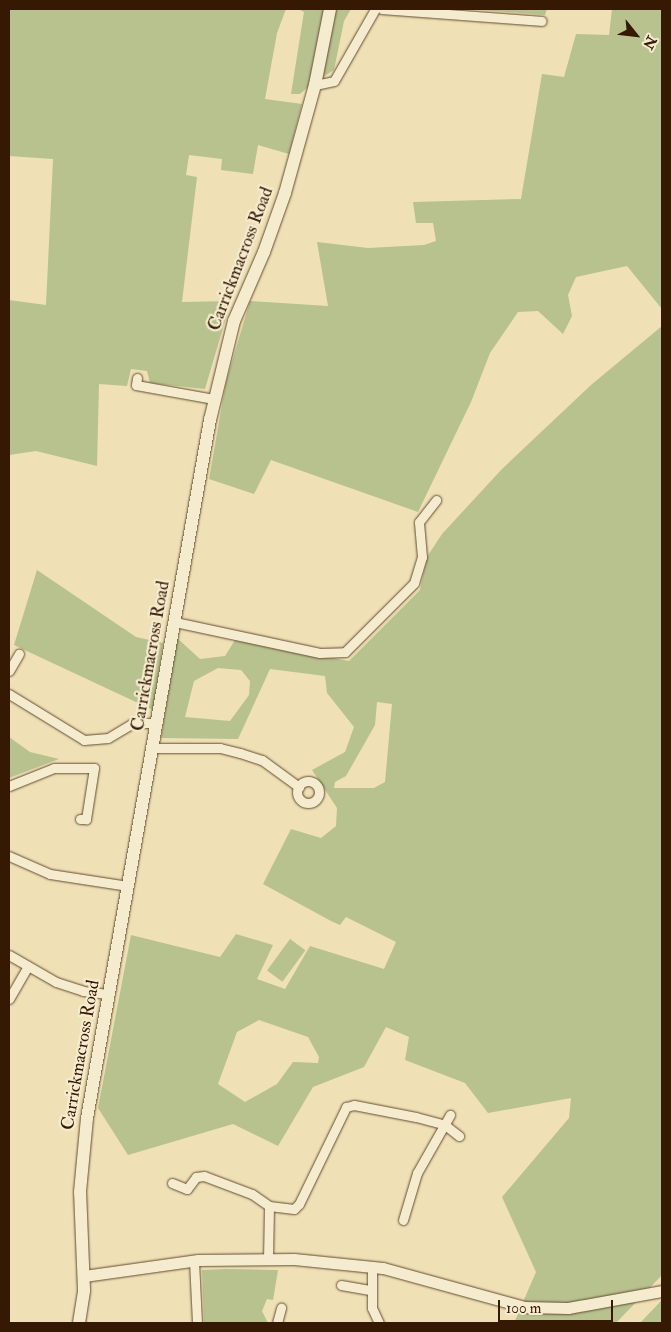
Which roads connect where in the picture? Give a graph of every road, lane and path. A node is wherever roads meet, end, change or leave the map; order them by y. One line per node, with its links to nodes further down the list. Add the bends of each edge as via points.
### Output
1 (330, 9): 5 (main road, Carrickmacross Road)
2 (375, 9): 5 (street, via 334,81)
3 (382, 9): 4 (street)
4 (542, 21)
5 (314, 84): 7 (main road, Carrickmacross Road, via 279,213 234,321)
6 (137, 378): 7 (street, via 136,385)
7 (214, 399): 9 (main road, Carrickmacross Road)
8 (436, 500): 9 (street, via 419,522 422,550 414,583 345,652 320,653)
9 (175, 622): 13 (main road, Carrickmacross Road)
10 (19, 654): 11 (street)
11 (9, 671)
12 (9, 694): 13 (street, via 84,740 108,738 134,723)
13 (156, 724): 14 (main road, Carrickmacross Road)
14 (152, 748): 16 (street, via 220,748 240,753 262,760); 19 (main road, Carrickmacross Road)
15 (9, 786): 17 (street, via 54,768 94,768 86,819)
16 (299, 787)
17 (80, 819)
18 (9, 856): 19 (street, via 50,874)
19 (128, 886): 22 (main road, Carrickmacross Road)
20 (9, 955): 21 (street)
21 (28, 966): 22 (street, via 56,982 83,991); 23 (street)
22 (108, 994): 33 (main road, Carrickmacross Road, via 82,1159 80,1192)
23 (9, 999)
24 (450, 1115): 25 (street)
25 (445, 1125): 26 (street); 28 (street, via 354,1105 346,1107 299,1204 294,1209); 29 (street, via 417,1173)
26 (459, 1136)
27 (172, 1183): 28 (street, via 187,1189 196,1177 204,1176 252,1194)
28 (270, 1206): 30 (street)
29 (403, 1220)
30 (268, 1259): 31 (street); 32 (street)
31 (194, 1261): 33 (street); 39 (street)
32 (372, 1266): 35 (street); 36 (street, via 421,1276 524,1307 568,1308)
33 (84, 1276): 38 (main road, Carrickmacross Road)
34 (340, 1285): 35 (street)
35 (370, 1290): 41 (street, via 372,1308)
36 (662, 1291)
37 (281, 1308): 40 (street)
38 (79, 1323)
39 (197, 1323)
40 (277, 1323)
41 (379, 1323)

